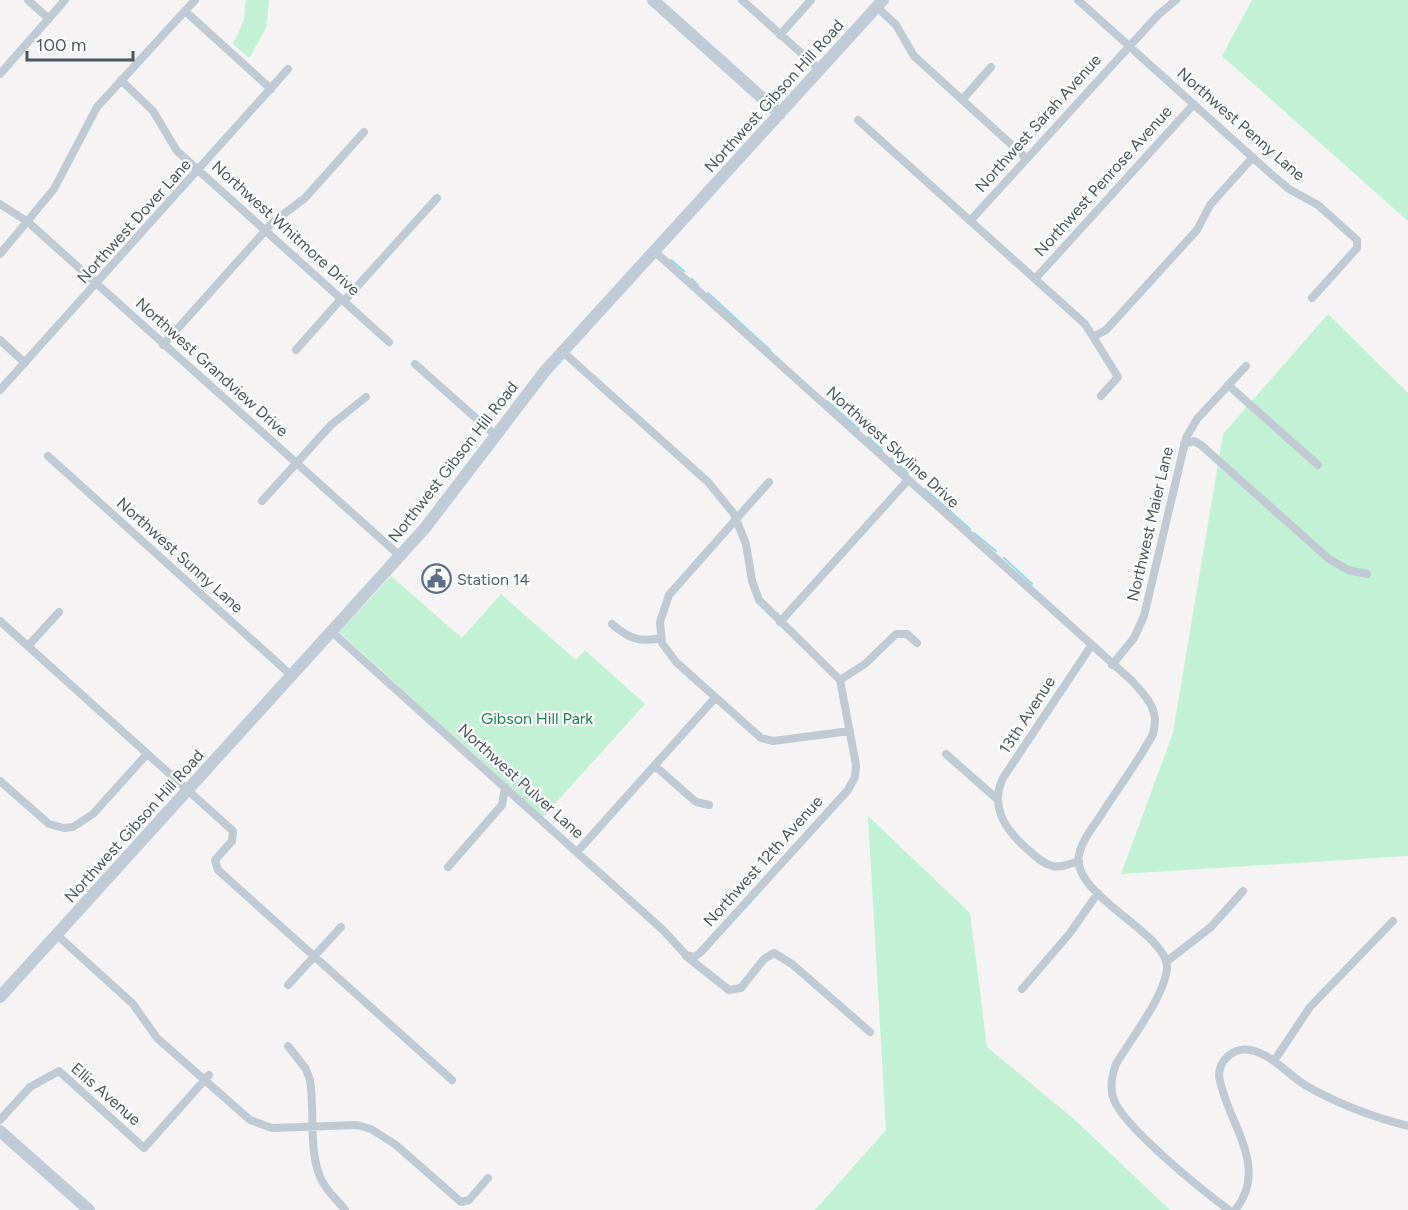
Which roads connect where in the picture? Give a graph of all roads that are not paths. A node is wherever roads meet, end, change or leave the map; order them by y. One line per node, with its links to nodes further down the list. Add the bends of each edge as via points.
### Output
1 (28, 0): 11 (street)
2 (65, 0): 11 (street)
3 (195, 0): 10 (street)
4 (653, 0): 22 (main road)
5 (742, 0): 12 (street)
6 (811, 0): 12 (street)
7 (1078, 0): 13 (street, Northwest Penny Lane)
8 (1176, 0): 13 (street, Northwest Sarah Avenue)
9 (880, 4): 16 (main road, Northwest Gibson Hill Road); 20 (street, via 914,56)
10 (185, 11): 18 (street); 19 (street)
11 (49, 19): 17 (street)
12 (780, 35): 16 (street)
13 (1129, 45): 21 (street, Northwest Penny Lane); 26 (street, Northwest Sarah Avenue)
14 (992, 67): 20 (street)
15 (288, 69): 19 (street, Northwest Dover Lane)
16 (820, 70): 22 (main road, Northwest Gibson Hill Road)
17 (0, 74)
18 (121, 80): 27 (street, Northwest Whitmore Drive, via 153,111 167,138); 31 (street, via 86,123 54,189)
19 (271, 89): 27 (street, Northwest Dover Lane)
20 (962, 100): 26 (street)
21 (1194, 104): 25 (street, Northwest Penny Lane); 35 (street, Northwest Penrose Avenue)
22 (780, 114): 33 (main road, Northwest Gibson Hill Road)
23 (858, 120): 30 (street)
24 (364, 132): 32 (street, via 304,198)
25 (1253, 157): 37 (street, Northwest Penny Lane, via 1289,189 1318,205 1357,240 1357,248); 39 (street, via 1210,206 1197,230 1106,330)
26 (1026, 158): 30 (street, Northwest Sarah Avenue)
27 (199, 171): 32 (street, Northwest Whitmore Drive); 36 (street, Northwest Dover Lane)
28 (437, 198): 38 (street)
29 (0, 204): 31 (street, Northwest Grandview Drive)
30 (970, 220): 35 (street)
31 (28, 222): 34 (street); 36 (street, Northwest Grandview Drive)
32 (265, 231): 38 (street, Northwest Whitmore Drive); 42 (street)
33 (654, 251): 44 (main road, Northwest Gibson Hill Road); 57 (street, Northwest Skyline Drive)
34 (0, 254)
35 (1035, 279): 39 (street)
36 (97, 284): 42 (street, Northwest Grandview Drive); 45 (street, Northwest Dover Lane)
37 (1312, 298)
38 (343, 300): 41 (street, Northwest Whitmore Drive); 43 (street)
39 (1095, 336): 50 (street, via 1118,377)
40 (0, 340): 45 (street)
41 (389, 342)
42 (164, 345): 55 (street, Northwest Grandview Drive)
43 (296, 350)
44 (563, 352): 52 (main road, Northwest Gibson Hill Road); 60 (street, via 716,490)
45 (25, 363): 49 (street, Northwest Dover Lane)
46 (415, 364): 52 (street)
47 (1246, 366): 48 (street, Northwest Maier Lane)
48 (1228, 385): 53 (street, Northwest Maier Lane, via 1197,419); 56 (street)
49 (0, 390)
50 (1101, 396)
51 (366, 398): 55 (street, via 331,425)
52 (495, 435): 61 (main road, Northwest Gibson Hill Road, via 444,505)
53 (1184, 444): 62 (street, via 1194,441 1201,445 1329,559 1348,570); 72 (street, Northwest Maier Lane, via 1144,616 1130,644)
54 (48, 456): 73 (street, Northwest Sunny Lane)
55 (296, 463): 59 (street); 61 (street, Northwest Grandview Drive)
56 (1318, 465)
57 (908, 480): 65 (street); 71 (street, Northwest Skyline Drive)
58 (769, 482): 60 (street)
59 (262, 501)
60 (736, 520): 65 (street, via 746,544 755,592); 68 (street, via 665,601)
61 (400, 556): 67 (main road, Northwest Gibson Hill Road)
62 (1367, 574)
63 (59, 612): 70 (street)
64 (0, 621): 70 (street)
65 (780, 622): 74 (street)
66 (612, 624): 68 (street, via 634,640)
67 (332, 632): 73 (main road, Northwest Gibson Hill Road); 81 (street, Northwest Pulver Lane)
68 (661, 638): 75 (street, via 676,662)
69 (917, 643): 74 (street, via 907,634 896,634 865,664)
70 (28, 646): 77 (street)
71 (1091, 646): 72 (street, Northwest Skyline Drive); 83 (street, 13th Avenue, via 1003,778)
72 (1112, 665): 86 (street, Northwest Skyline Drive, via 1148,699 1156,714 1156,724 1145,749 1087,837)
73 (292, 676): 82 (main road, Northwest Gibson Hill Road)
74 (840, 680): 76 (street)
75 (715, 698): 76 (street, via 755,734 768,740); 79 (street)
76 (850, 731): 94 (street, Northwest 12th Avenue, via 856,768 848,790 700,953)
77 (147, 754): 80 (street, via 93,814 73,827 49,824); 82 (street)
78 (946, 754): 83 (street)
79 (655, 766): 84 (street, via 696,802); 85 (street)
80 (0, 781)
81 (505, 787): 85 (street, Northwest Pulver Lane); 87 (street, via 502,805)
82 (188, 791): 92 (main road, Northwest Gibson Hill Road); 93 (street, via 233,831 232,841 215,860 218,870)
83 (997, 801): 86 (street, via 1010,832 1038,858 1058,866)
84 (709, 805)
85 (577, 852): 94 (street, Northwest Pulver Lane)
86 (1079, 861): 89 (street)
87 (448, 867)
88 (1243, 891): 95 (street, via 1211,927)
89 (1098, 893): 95 (street, via 1152,942); 97 (street)
90 (1393, 921): 101 (street, via 1310,1007)
91 (341, 927): 93 (street)
92 (57, 935): 98 (main road, Northwest Gibson Hill Road); 102 (street, via 133,1004 157,1038)
93 (315, 956): 96 (street); 103 (street)
94 (686, 956): 99 (street, Northwest Pulver Lane, via 729,990 741,988 764,959 774,953)
95 (1167, 962): 111 (street, via 1160,990 1112,1074 1112,1096 1137,1130)
96 (288, 985)
97 (1022, 989)
98 (0, 997)
99 (870, 1032)
100 (288, 1046): 106 (street, via 308,1073)
101 (1274, 1061): 105 (street, via 1311,1088); 112 (street, via 1245,1050 1227,1056 1220,1067 1220,1081 1249,1167 1247,1191)
102 (207, 1078): 104 (street, Ellis Avenue, via 144,1148 59,1071 30,1087); 106 (street, via 239,1112 261,1126)
103 (452, 1080)
104 (0, 1120)
105 (1408, 1126)
106 (314, 1127): 108 (street, via 357,1125 379,1133 461,1202 469,1200); 110 (street, via 321,1180)
107 (0, 1131): 109 (main road)
108 (489, 1178)
109 (89, 1210)
110 (345, 1210)
111 (1229, 1210)
112 (1234, 1210)

